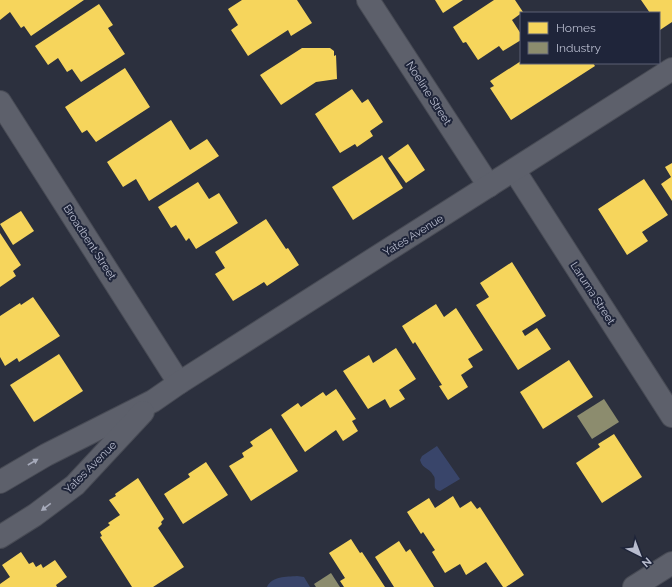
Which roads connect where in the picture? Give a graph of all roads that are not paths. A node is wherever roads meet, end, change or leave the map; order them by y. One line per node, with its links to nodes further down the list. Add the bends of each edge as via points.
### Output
1 (368, 0): 5 (street, Noeline Street)
2 (672, 69): 4 (street, Yates Avenue)
3 (0, 102): 6 (street, Broadbent Street)
4 (514, 170): 5 (street, Yates Avenue); 8 (street, Laruma Street)
5 (490, 186): 6 (street, Yates Avenue)
6 (179, 383): 7 (street, Yates Avenue)
7 (153, 401): 9 (street, Yates Avenue, one-way to 7, via 46,455); 10 (street, Yates Avenue, one-way to 10, via 75,485)
8 (672, 416)
9 (0, 482)
10 (0, 537)
11 (672, 563): 12 (street)
12 (634, 587)

